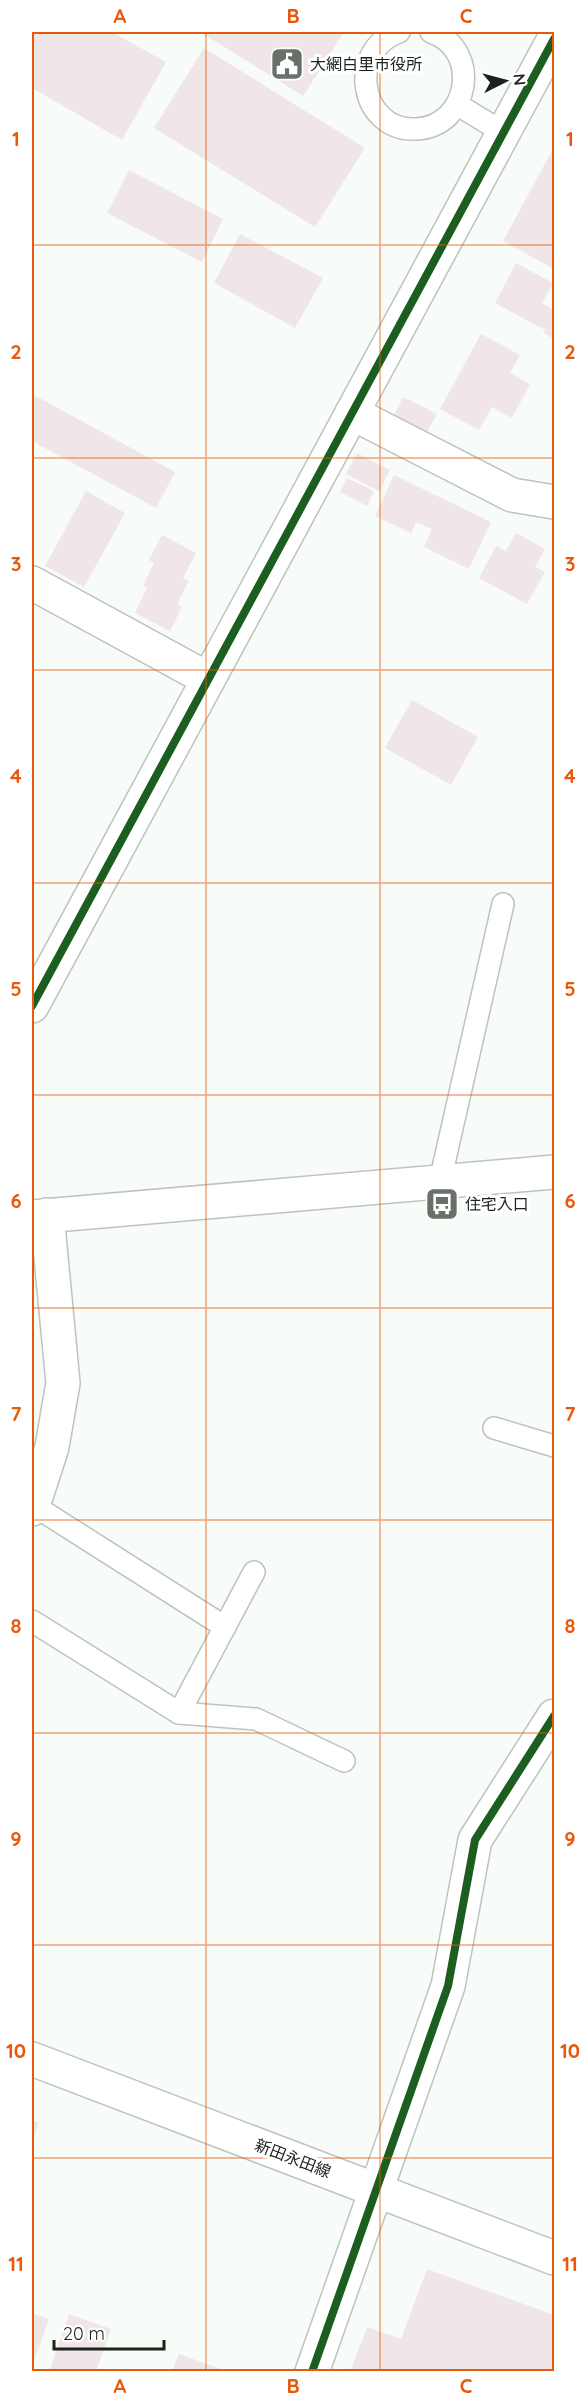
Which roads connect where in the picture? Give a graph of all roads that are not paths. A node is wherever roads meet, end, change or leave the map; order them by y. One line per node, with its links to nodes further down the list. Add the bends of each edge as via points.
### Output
1 (399, 32): 4 (lane, via 378,45 369,58 365,92 372,107 399,127 416,130 447,118)
2 (431, 32): 4 (lane, via 451,44 460,57 465,74)
3 (555, 39): 5 (street)
4 (458, 105): 5 (lane)
5 (504, 133): 6 (street)
6 (352, 413): 7 (street, via 512,495); 9 (street)
7 (554, 502)
8 (32, 583): 9 (street)
9 (208, 679): 11 (street)
10 (503, 904): 13 (lane)
11 (32, 1006)
12 (555, 1172): 13 (street)
13 (440, 1182): 14 (street)
14 (39, 1216): 17 (street, via 63,1383 52,1447)
15 (494, 1428): 16 (lane)
16 (555, 1446)
17 (32, 1507): 20 (lane)
18 (254, 1572): 20 (lane)
19 (32, 1621): 21 (lane)
20 (225, 1627): 21 (lane)
21 (179, 1713): 23 (lane, via 256,1719)
22 (552, 1726): 25 (street, via 475,1840 448,1986)
23 (344, 1761)
24 (32, 2059): 25 (street, 新田永田線)
25 (377, 2190): 26 (street, 新田永田線); 27 (street)
26 (555, 2258)
27 (312, 2372)

